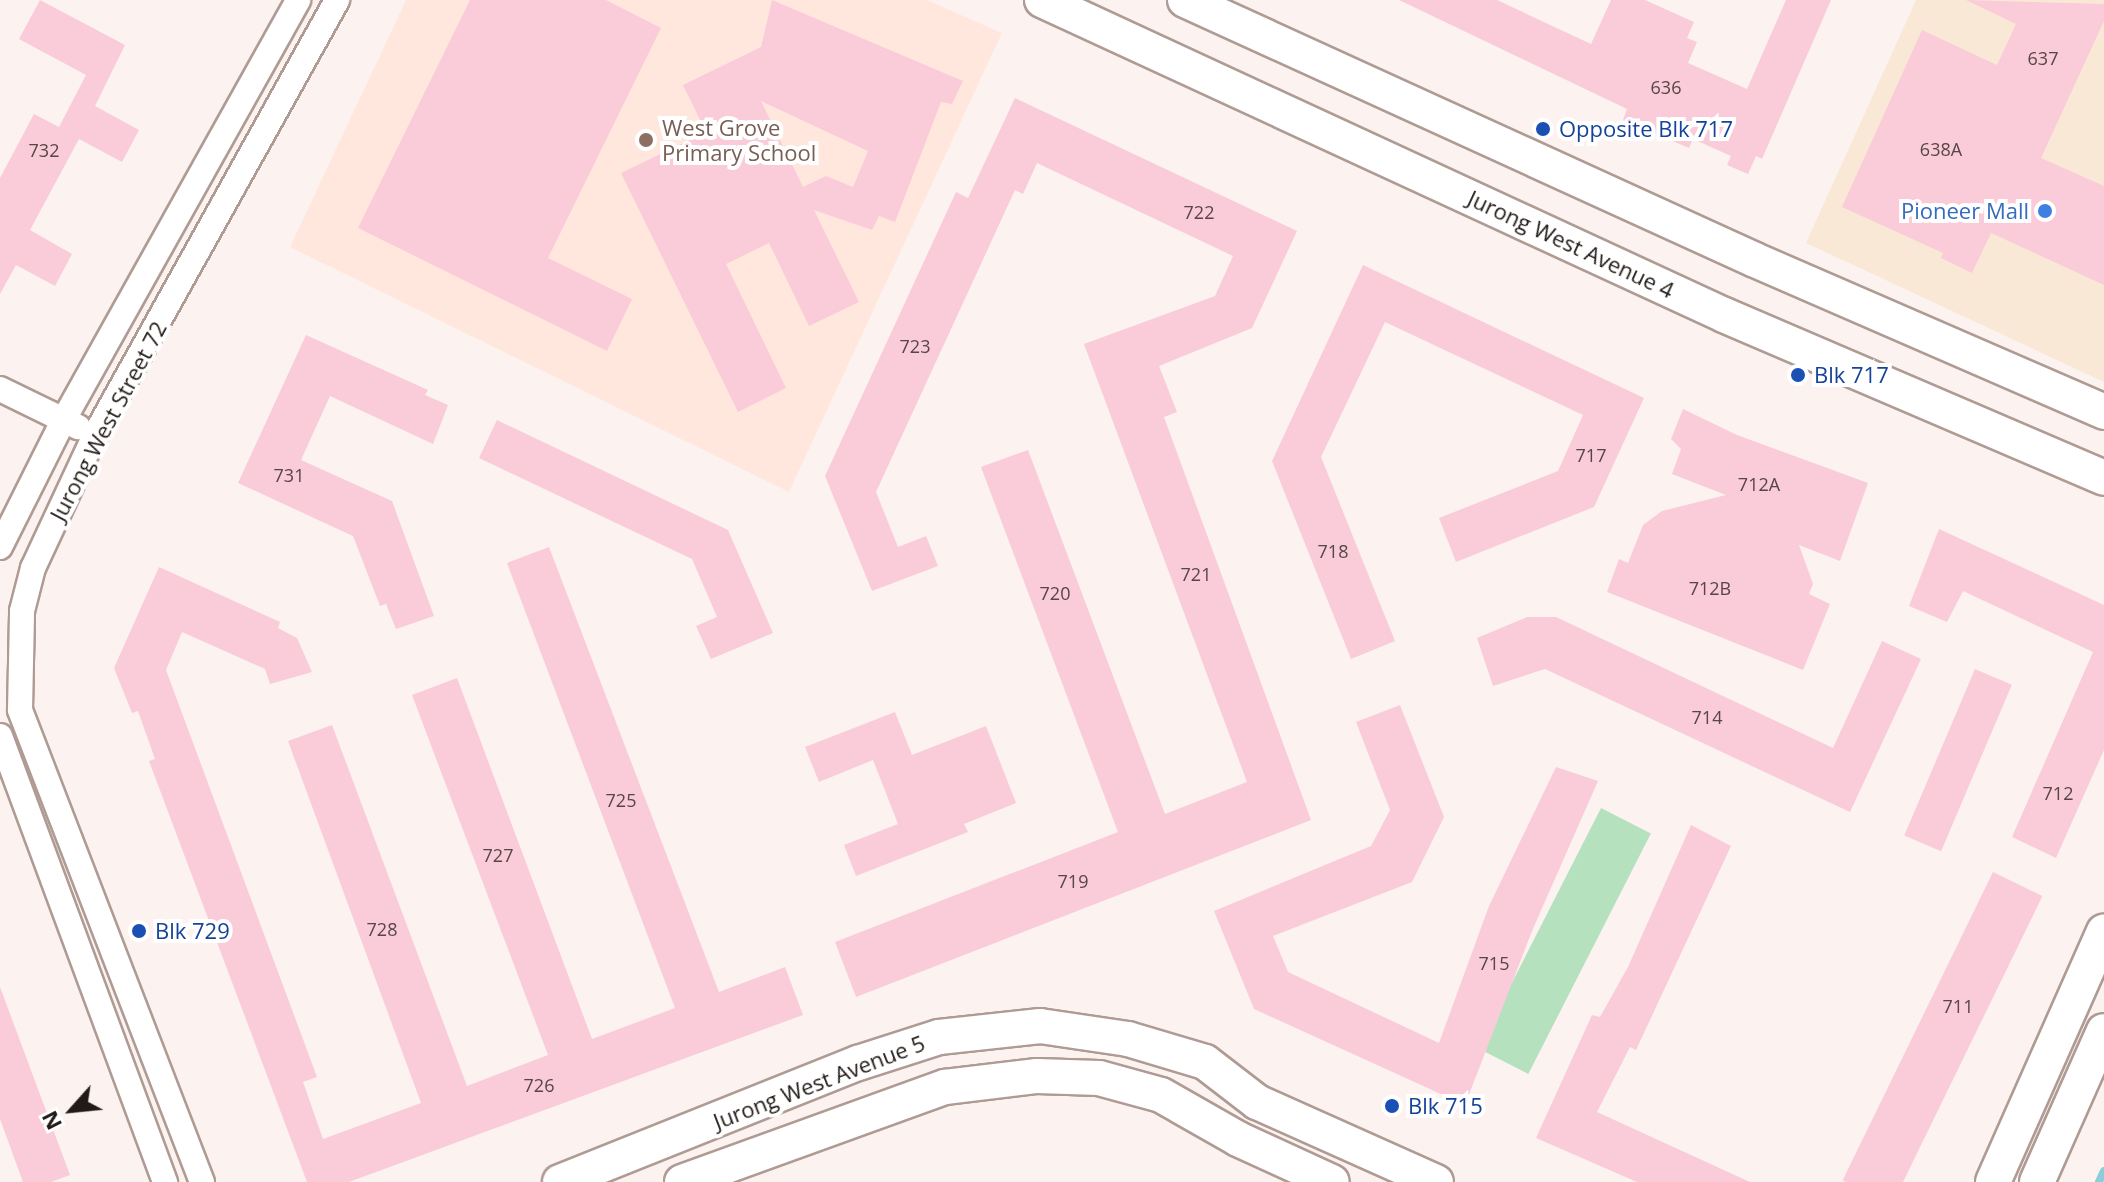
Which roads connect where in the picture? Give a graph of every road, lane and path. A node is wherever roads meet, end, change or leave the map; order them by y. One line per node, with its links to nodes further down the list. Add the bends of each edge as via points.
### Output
1 (298, 0): 7 (street, Jurong West Street 72)
2 (337, 0): 8 (street, Jurong West Street 72)
3 (1042, 0): 9 (main road, Jurong West Avenue 4, via 1724,315)
4 (1185, 0): 6 (main road, via 1755,260)
5 (0, 389): 7 (street)
6 (2104, 412)
7 (63, 421): 8 (street); 10 (street, Jurong West Street 72)
8 (95, 435): 15 (street, Jurong West Street 72, via 33,568 22,611 20,710)
9 (2104, 478)
10 (0, 547)
11 (0, 736): 14 (street)
12 (2104, 931): 20 (main road)
13 (2104, 1031): 21 (main road)
14 (165, 1182)
15 (202, 1182)
16 (560, 1182): 19 (main road, Jurong West Avenue 5, via 939,1037 1040,1026 1128,1039 1205,1062 1257,1102)
17 (682, 1182): 18 (main road, Jurong West Avenue 5, via 945,1087 1037,1076 1099,1078 1161,1095 1238,1139)
18 (1332, 1182)
19 (1436, 1182)
20 (1993, 1182)
21 (2037, 1182)

